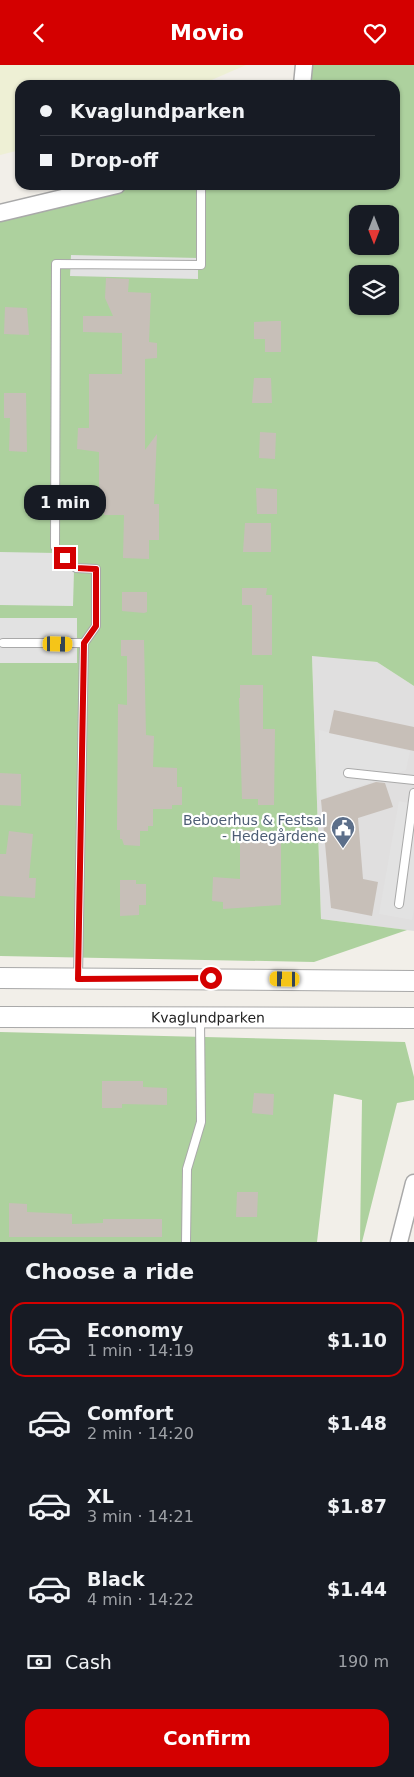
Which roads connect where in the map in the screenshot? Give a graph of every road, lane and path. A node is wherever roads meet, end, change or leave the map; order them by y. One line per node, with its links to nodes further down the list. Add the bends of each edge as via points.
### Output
1 (304, 65): 2 (street)
2 (302, 80)
3 (96, 190): 5 (street)
4 (201, 190): 7 (lane, via 201,265 56,265 55,547 76,568 96,569 96,626)
5 (0, 213)
6 (3, 643): 7 (lane)
7 (84, 643): 13 (lane)
8 (348, 773): 9 (lane)
9 (414, 780)
10 (414, 793): 11 (lane)
11 (399, 904)
12 (0, 978): 13 (street)
13 (78, 979): 14 (street)
14 (414, 981)
15 (0, 1017): 17 (street, Kvaglundparken)
16 (414, 1018): 17 (street, Kvaglundparken)
17 (200, 1019): 19 (lane, via 201,1122 187,1169)
18 (414, 1183): 20 (street)
19 (186, 1242)
20 (399, 1242)

